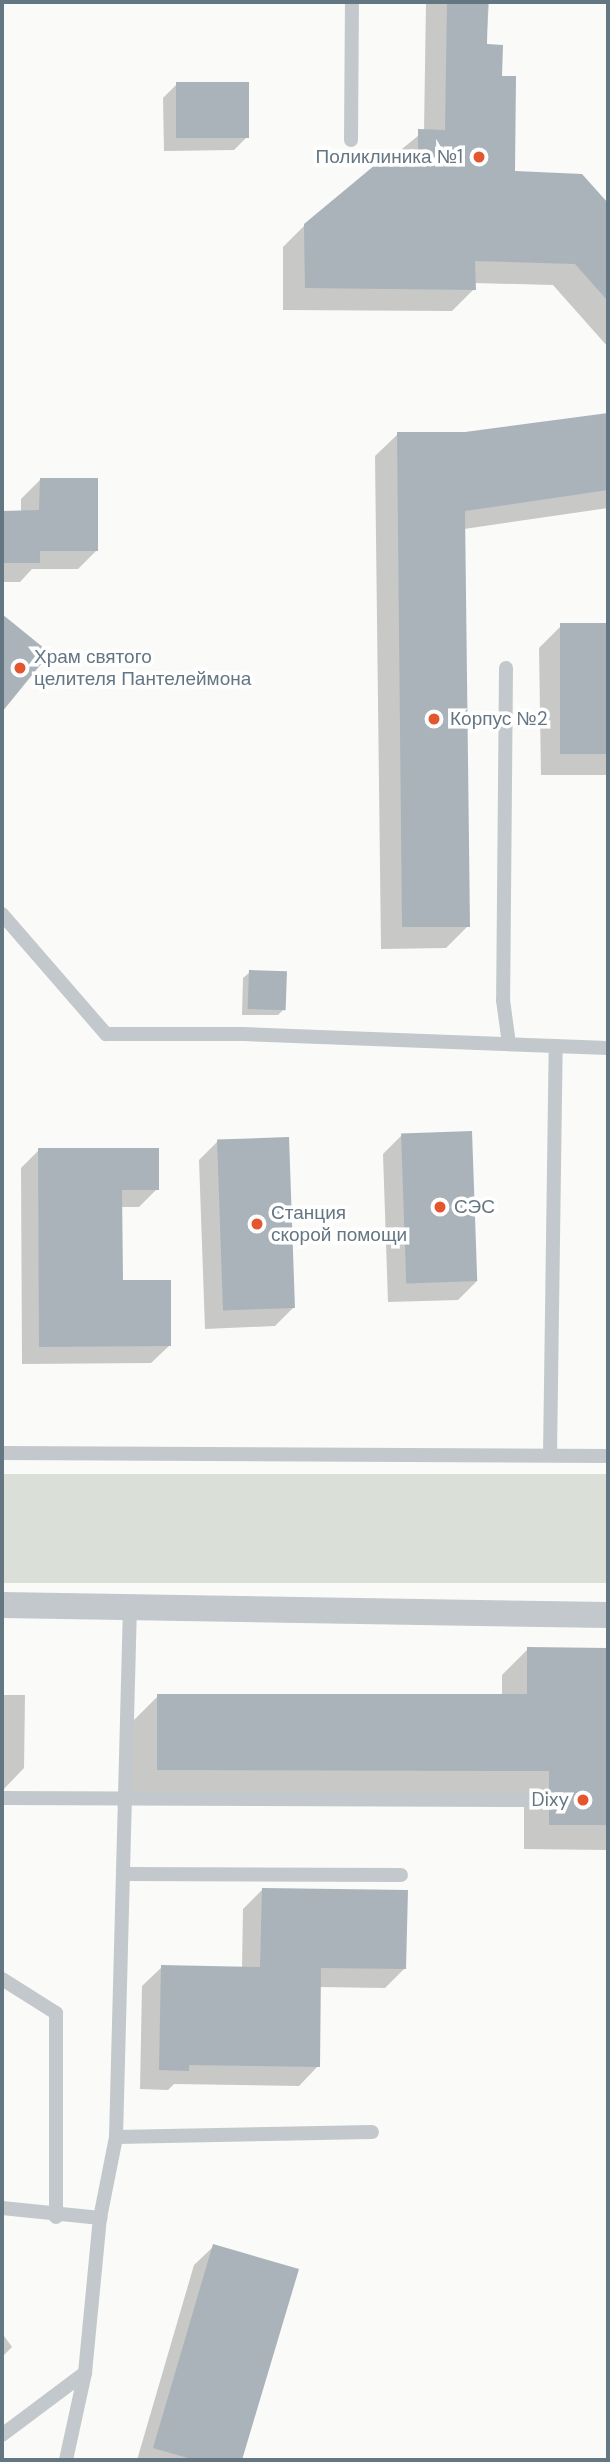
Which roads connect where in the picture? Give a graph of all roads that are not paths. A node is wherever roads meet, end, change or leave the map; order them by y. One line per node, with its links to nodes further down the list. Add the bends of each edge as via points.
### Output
1 (352, 2): 2 (lane)
2 (352, 140)
3 (506, 668): 5 (lane, via 508,866 503,1000)
4 (2, 914): 5 (lane, via 106,1034)
5 (509, 1044): 6 (lane)
6 (556, 1046): 7 (lane); 9 (lane)
7 (608, 1048)
8 (2, 1453): 9 (lane)
9 (550, 1455): 10 (lane)
10 (608, 1456)
11 (2, 1605): 12 (street)
12 (130, 1607): 13 (street); 15 (lane)
13 (608, 1615)
14 (2, 1798): 15 (lane)
15 (125, 1799): 16 (lane); 17 (lane)
16 (529, 1800)
17 (123, 1874): 18 (lane); 21 (lane)
18 (401, 1875)
19 (2, 1979): 23 (lane, via 56,2013)
20 (373, 2132): 21 (lane)
21 (116, 2137): 24 (lane)
22 (2, 2208): 23 (lane)
23 (56, 2217): 24 (lane)
24 (100, 2218): 25 (lane)
25 (85, 2373): 26 (lane); 27 (lane)
26 (2, 2435)
27 (66, 2460)

